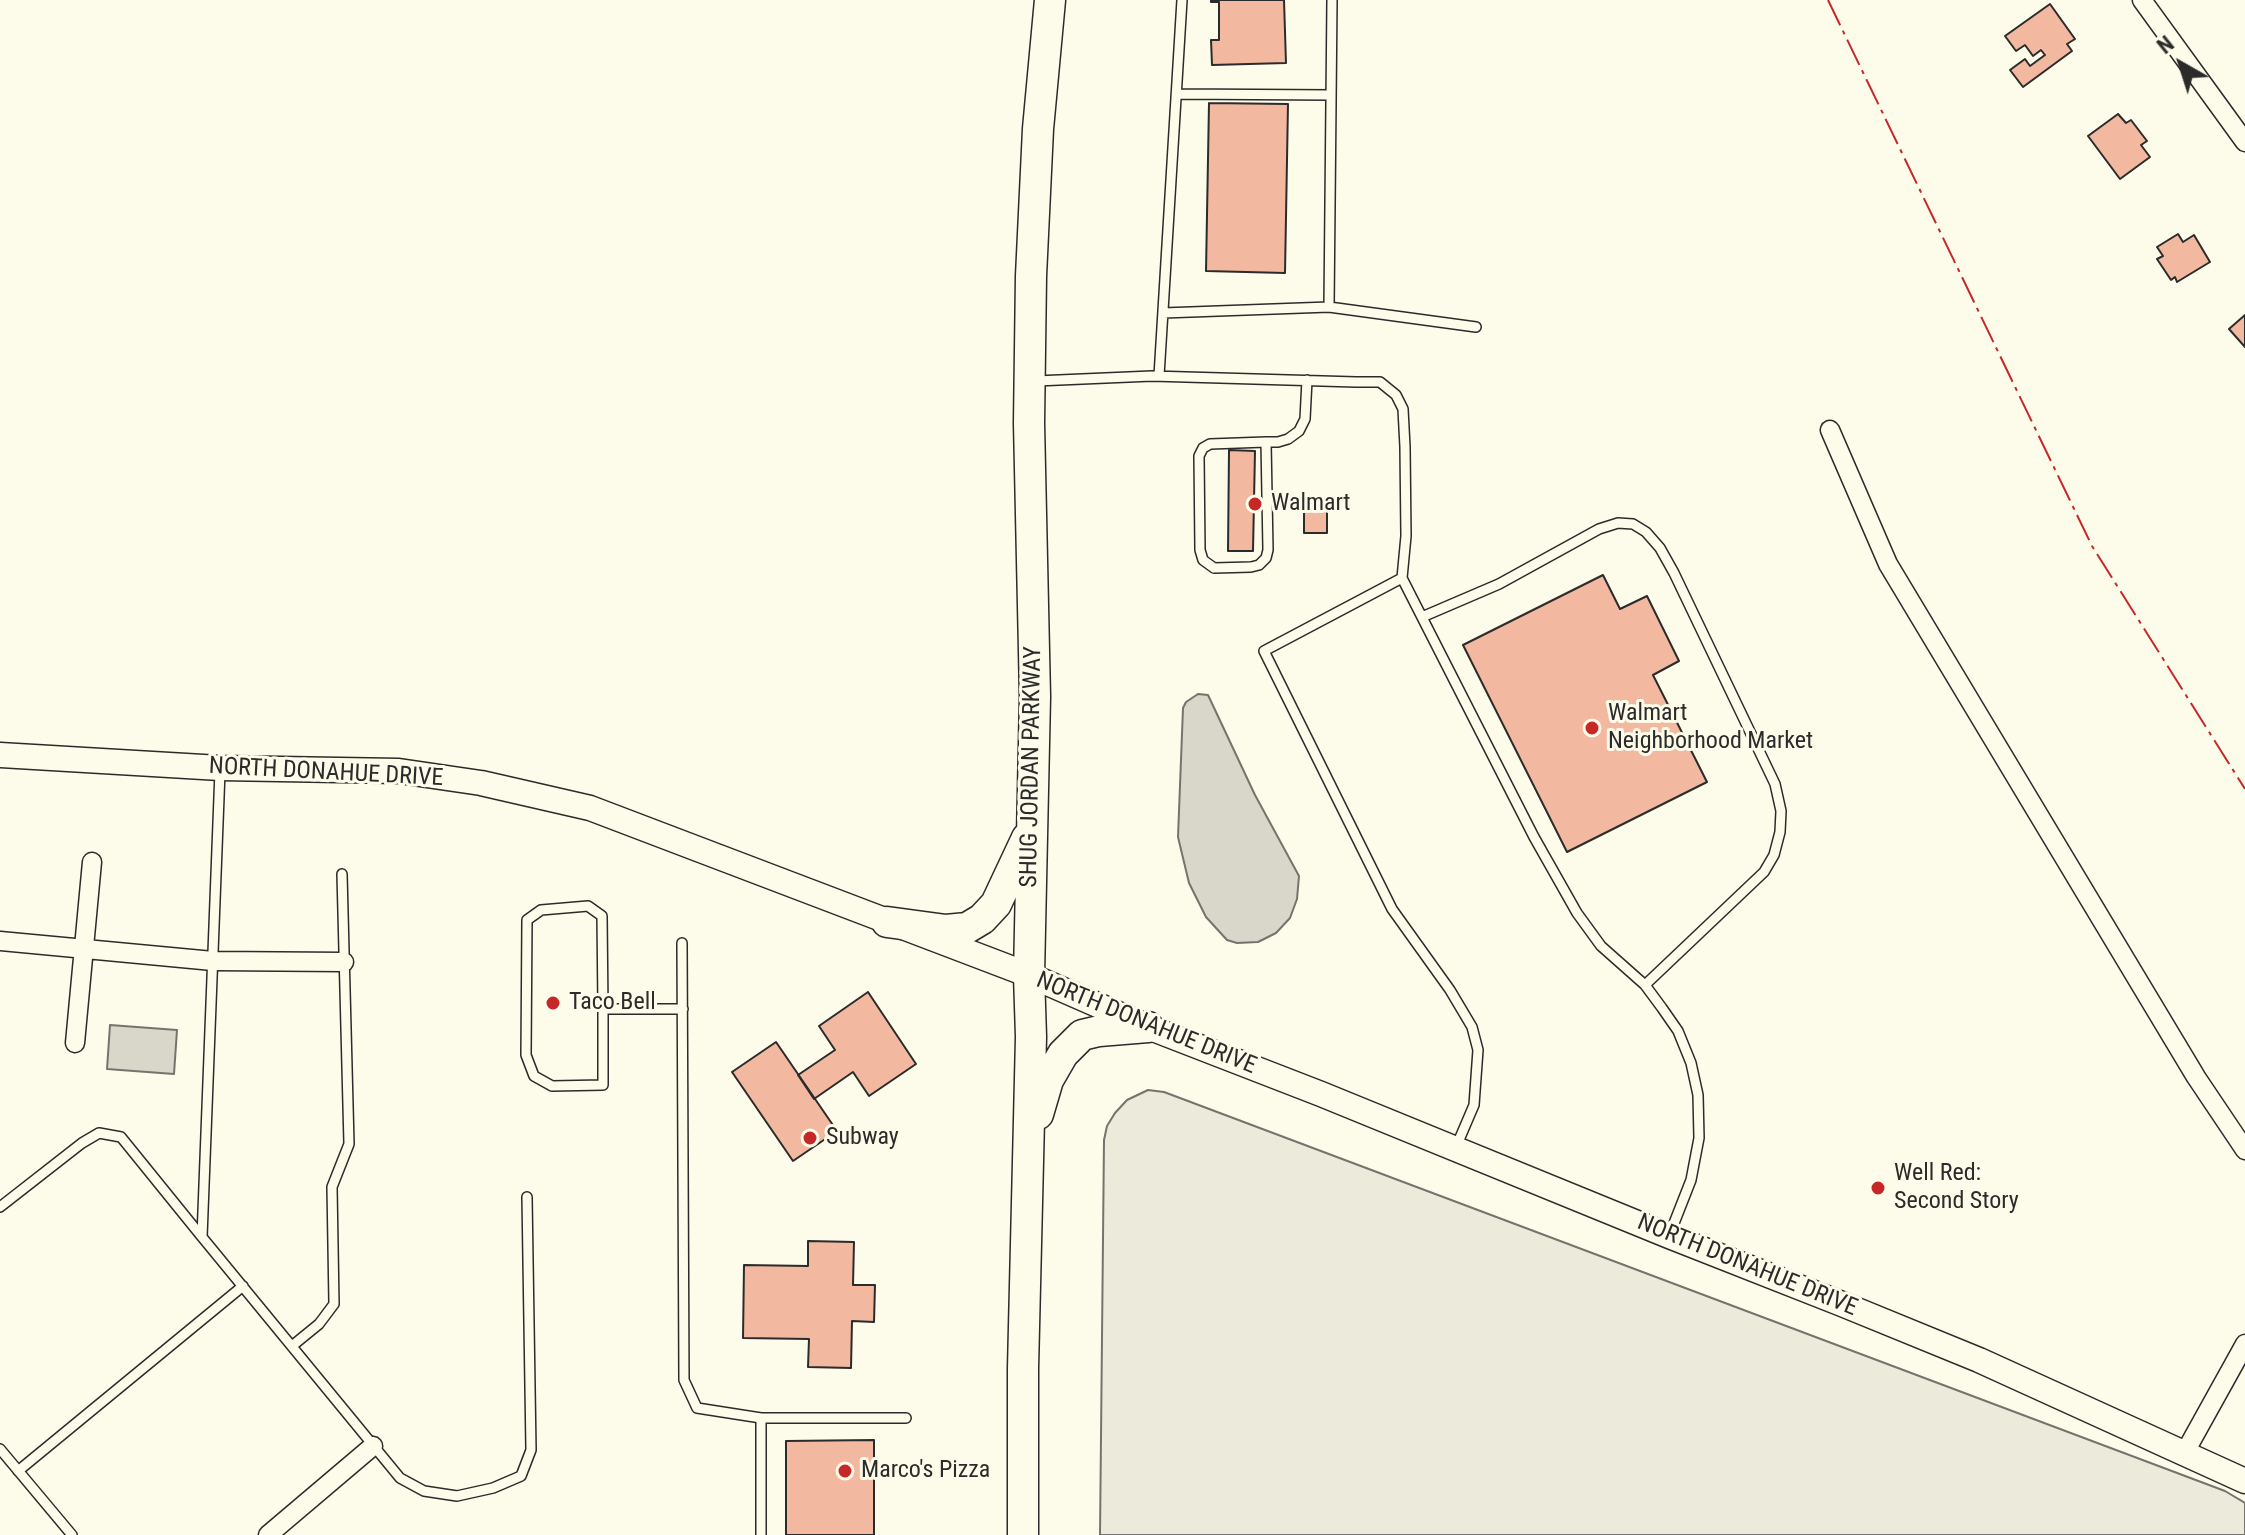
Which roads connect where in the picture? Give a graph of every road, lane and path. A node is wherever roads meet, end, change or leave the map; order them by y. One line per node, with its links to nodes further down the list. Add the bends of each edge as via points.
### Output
1 (1050, 0): 13 (main road, SHUG JORDAN PARKWAY, via 1037,144)
2 (1182, 0): 5 (lane)
3 (1332, 0): 6 (lane)
4 (2142, 0): 7 (street)
5 (1177, 94): 6 (lane); 9 (lane)
6 (1331, 95): 8 (lane)
7 (2245, 142)
8 (1329, 307): 9 (lane); 10 (lane)
9 (1163, 313): 11 (lane)
10 (1476, 327)
11 (1159, 376): 12 (lane); 13 (lane)
12 (1307, 380): 15 (lane, via 1305,419 1299,431 1288,439); 16 (lane, via 1380,382 1403,409)
13 (1030, 382): 20 (main road, SHUG JORDAN PARKWAY)
14 (1830, 430): 37 (street, via 1888,564)
15 (1266, 442): 15 (lane, via 1266,558 1251,567 1214,568 1200,550 1199,456 1210,444)
16 (1402, 578): 17 (lane); 36 (lane, via 1264,651 1392,909 1472,1027 1478,1050 1474,1105)
17 (1422, 617): 30 (lane, via 1577,913 1601,946); 30 (lane, via 1618,523 1633,524 1660,548 1775,784 1781,811 1774,855 1764,872)
18 (0, 755): 19 (street, NORTH DONAHUE DRIVE)
19 (220, 768): 23 (street, NORTH DONAHUE DRIVE, via 399,771 590,808); 27 (lane)
20 (1032, 829): 23 (main road, via 996,904 982,919 967,928 946,930); 29 (main road, SHUG JORDAN PARKWAY)
21 (92, 862): 26 (street)
22 (342, 874): 28 (lane)
23 (887, 922): 29 (street, NORTH DONAHUE DRIVE)
24 (0, 941): 26 (street)
25 (682, 943): 32 (lane)
26 (83, 949): 27 (street); 34 (street)
27 (213, 961): 28 (street); 41 (lane)
28 (344, 962): 44 (lane, via 349,1144 332,1187 334,1304)
29 (1029, 975): 33 (street, NORTH DONAHUE DRIVE); 35 (main road, SHUG JORDAN PARKWAY)
30 (1645, 985): 40 (lane, via 1678,1031 1698,1095 1699,1138 1691,1180)
31 (603, 1009): 31 (lane, via 602,916 588,906 541,910 527,920 526,1055 534,1076 552,1086 603,1085); 32 (lane)
32 (683, 1009): 45 (lane, via 684,1380 697,1408)
33 (1148, 1027): 35 (main road, via 1082,1035 1063,1054 1048,1080); 36 (street, NORTH DONAHUE DRIVE)
34 (75, 1043)
35 (1029, 1147): 55 (main road, SHUG JORDAN PARKWAY)
36 (1456, 1148): 40 (street, NORTH DONAHUE DRIVE)
37 (2245, 1150)
38 (527, 1197): 47 (lane, via 531,1450 521,1476 457,1496 424,1491 400,1478)
39 (0, 1207): 41 (lane, via 99,1133 121,1137)
40 (1669, 1236): 49 (street, NORTH DONAHUE DRIVE, via 1979,1360)
41 (202, 1237): 42 (lane)
42 (243, 1286): 44 (lane); 50 (lane)
43 (2245, 1344): 49 (street)
44 (292, 1346): 47 (lane)
45 (761, 1418): 46 (lane); 54 (lane)
46 (906, 1418)
47 (373, 1446): 53 (street)
48 (0, 1449): 50 (lane)
49 (2184, 1454): 51 (street, NORTH DONAHUE DRIVE)
50 (18, 1471): 52 (lane)
51 (2245, 1481)
52 (72, 1535)
53 (268, 1535)
54 (761, 1535)
55 (1023, 1535)

